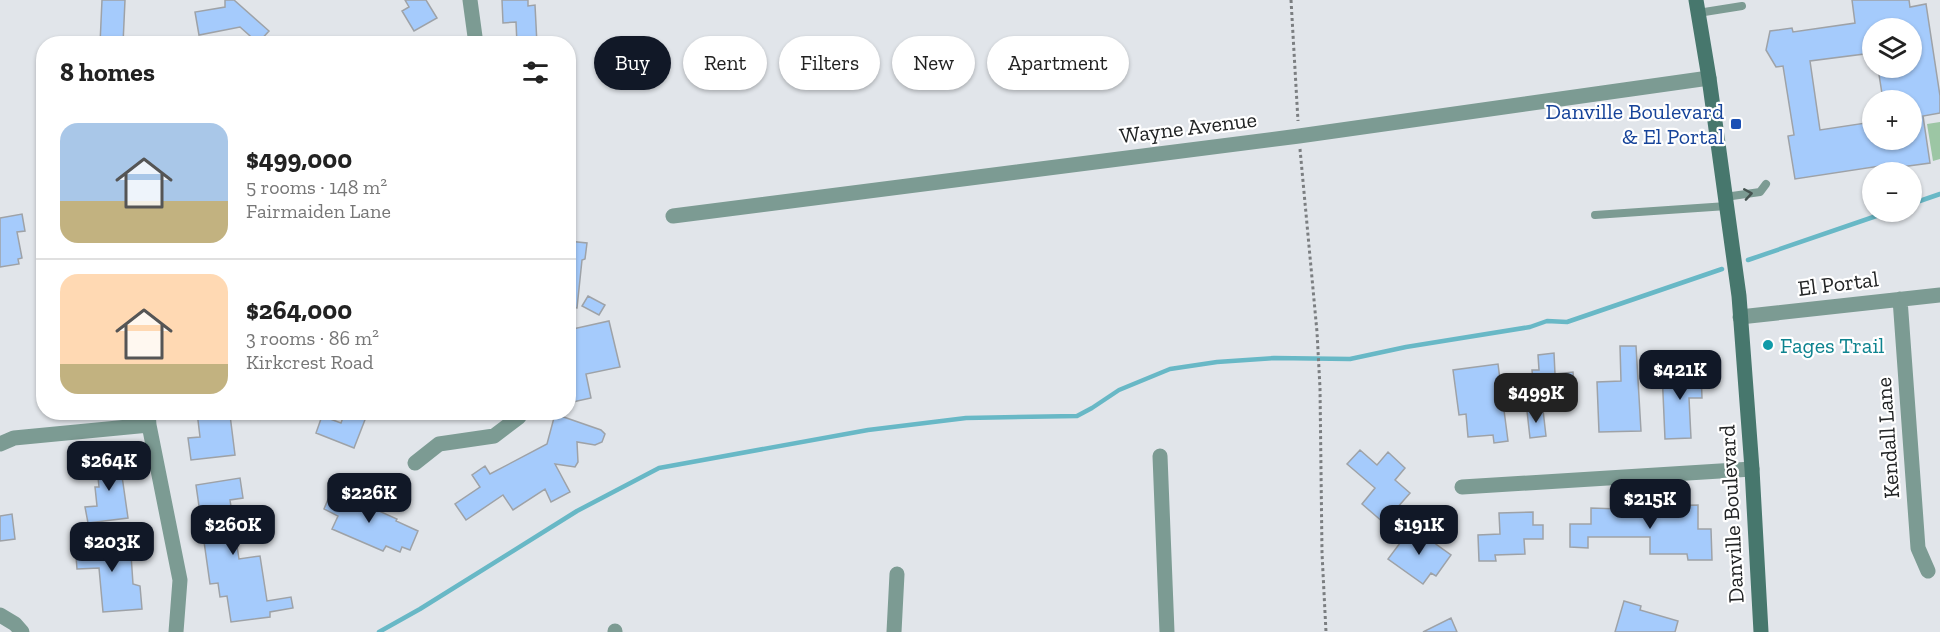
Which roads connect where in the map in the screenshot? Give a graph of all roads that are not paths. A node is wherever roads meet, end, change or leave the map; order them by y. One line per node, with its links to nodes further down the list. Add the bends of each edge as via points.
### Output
1 (470, 0): 4 (street)
2 (1697, 6): 3 (lane); 5 (main road, Danville Boulevard)
3 (1743, 6)
4 (475, 36)
5 (1709, 78): 7 (main road, Danville Boulevard); 9 (street, Wayne Avenue, via 1299,136)
6 (1766, 184): 7 (lane, one-way to 6, via 1760,192)
7 (1726, 202): 8 (lane); 12 (main road, Danville Boulevard)
8 (1595, 215)
9 (673, 216)
10 (1940, 295): 11 (street, El Portal)
11 (1900, 299): 12 (street, El Portal); 21 (street, Kendall Lane, via 1918,548)
12 (1740, 317): 19 (main road, Danville Boulevard)
13 (141, 420): 16 (street, via 14,438)
14 (148, 420): 25 (street, via 180,580)
15 (515, 420): 18 (street, via 494,436 439,444)
16 (0, 444)
17 (1160, 456): 27 (street)
18 (415, 463)
19 (1752, 469): 20 (street); 28 (main road, Danville Boulevard)
20 (1462, 488)
21 (1928, 571)
22 (897, 574): 26 (street)
23 (0, 615): 24 (street)
24 (22, 632)
25 (176, 632)
26 (894, 632)
27 (1167, 632)
28 (1761, 632)

